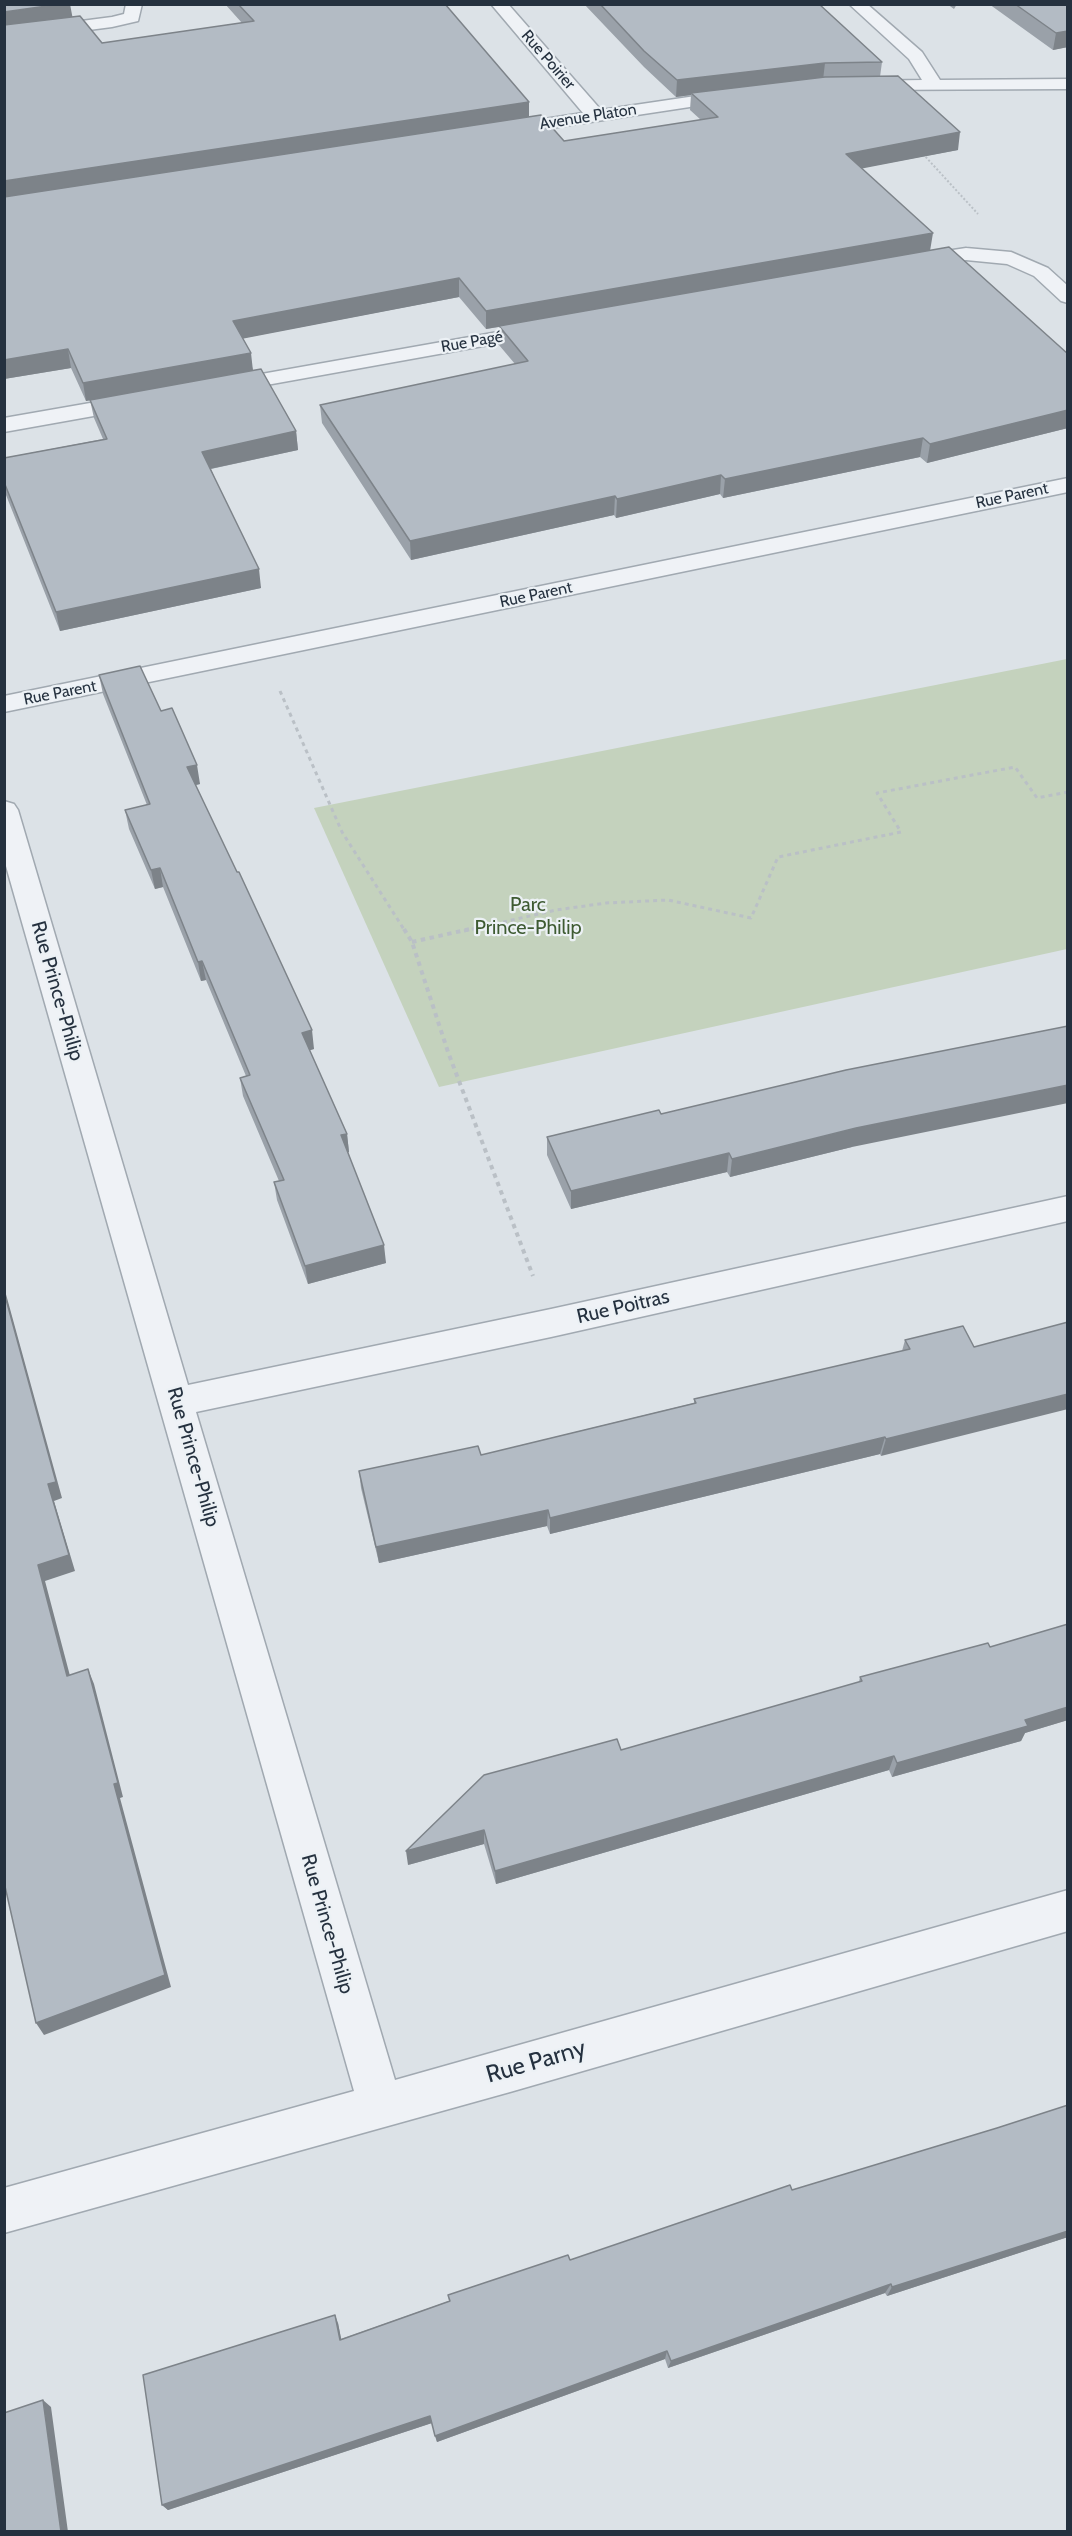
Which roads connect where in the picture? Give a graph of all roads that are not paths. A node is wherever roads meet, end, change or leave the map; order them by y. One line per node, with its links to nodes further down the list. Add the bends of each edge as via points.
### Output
1 (134, 4): 4 (street, via 132,17 112,22)
2 (499, 4): 9 (street, Rue Poirier)
3 (857, 4): 6 (street, via 916,56)
4 (4, 36)
5 (1068, 84): 6 (street)
6 (934, 85): 7 (street)
7 (845, 87)
8 (754, 94): 9 (street, Avenue Platon)
9 (596, 116): 10 (street, Avenue Platon)
10 (492, 132)
11 (893, 266): 12 (street, via 966,254 1011,258 1041,272)
12 (1068, 297)
13 (568, 325): 14 (street, Rue Pagé)
14 (204, 390)
15 (157, 398): 16 (street)
16 (4, 426)
17 (1068, 485): 18 (street, Rue Parent)
18 (4, 704)
19 (4, 810): 21 (street, Rue Prince-Philip)
20 (1068, 1208): 21 (street, Rue Poitras)
21 (177, 1402): 23 (street, Rue Prince-Philip)
22 (1068, 1910): 23 (street, Rue Parny)
23 (380, 2105): 24 (street, Rue Parny)
24 (4, 2211)

